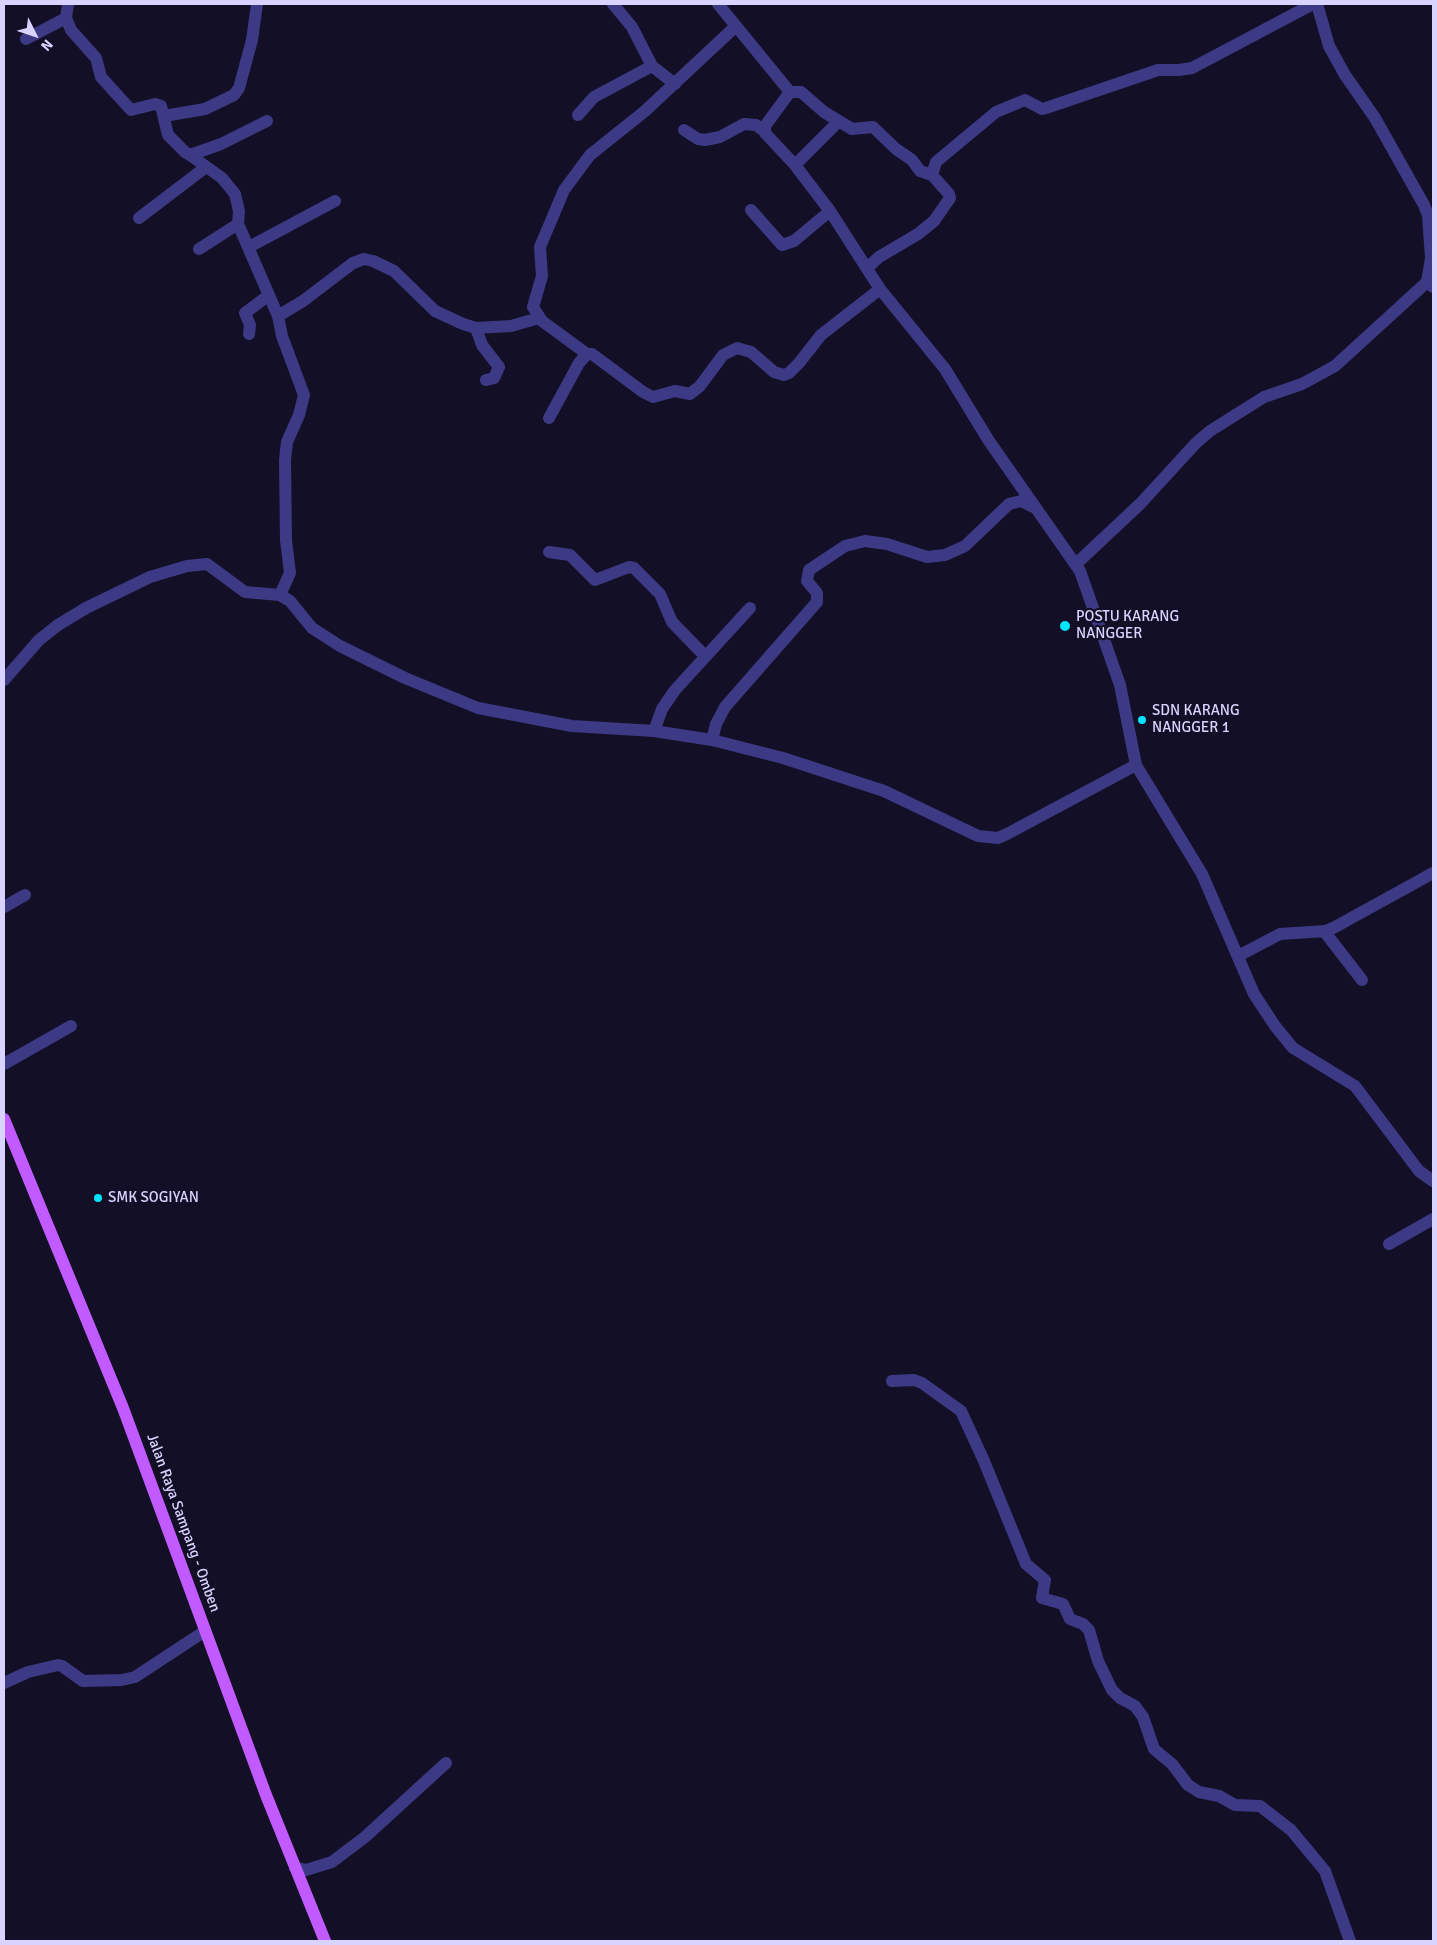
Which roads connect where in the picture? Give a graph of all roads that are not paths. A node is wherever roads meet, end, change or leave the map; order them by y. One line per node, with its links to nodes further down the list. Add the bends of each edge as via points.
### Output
1 (68, 4): 6 (street)
2 (257, 4): 13 (street, via 252,40 237,91 229,99 205,109)
3 (613, 4): 9 (street, via 632,27)
4 (718, 4): 7 (street)
5 (1315, 4): 21 (street, via 1192,68 1158,70 1042,109 1029,100 1008,106 990,116 940,157); 25 (street, via 1329,46)
6 (66, 18): 8 (street); 13 (street, via 71,30 96,58 101,77 123,103 134,110 159,105)
7 (736, 27): 10 (street); 11 (street)
8 (26, 39)
9 (652, 66): 10 (street); 12 (street, via 594,97)
10 (675, 84): 35 (street, via 590,155 564,190 540,247 542,276 533,307)
11 (790, 92): 15 (street, via 801,92); 17 (street)
12 (578, 115)
13 (164, 116): 18 (street, via 170,139)
14 (267, 121): 18 (street)
15 (839, 121): 19 (street); 21 (street, via 857,130 873,127 912,160 920,171)
16 (684, 130): 17 (street, via 698,140 720,137 744,124 756,125)
17 (764, 131): 19 (street)
18 (190, 155): 20 (street)
19 (795, 165): 24 (street)
20 (206, 167): 26 (street); 27 (street, via 222,178 235,194)
21 (932, 175): 30 (street, via 950,196 943,209 930,225)
22 (335, 202): 28 (street)
23 (751, 210): 24 (street, via 782,246 794,241)
24 (830, 211): 30 (street)
25 (1430, 214): 31 (street)
26 (139, 218)
27 (238, 224): 28 (street); 29 (street)
28 (249, 247): 33 (street)
29 (199, 249)
30 (867, 268): 32 (street)
31 (1430, 285): 43 (street, via 1335,366 1302,384 1264,397 1210,431 1140,504)
32 (880, 289): 38 (street, via 821,335 794,368 784,375 774,372 751,352 737,348 723,355 690,394 675,391 653,397 592,354); 41 (street, via 945,369)
33 (269, 296): 34 (street); 37 (street, via 245,313 250,325)
34 (278, 316): 36 (street, via 353,263 364,259 394,271 435,311); 44 (street, via 304,395 287,442 286,540 290,573)
35 (539, 318): 36 (street, via 510,326); 38 (street)
36 (476, 328): 39 (street, via 482,346 499,367 497,374)
37 (249, 334)
38 (587, 354): 40 (street)
39 (486, 380)
40 (549, 418)
41 (1033, 507): 43 (street); 49 (street, via 1021,501 1009,504 965,546 945,555 928,557 887,544 865,541 840,549 809,570 806,578 817,593 817,602 726,707 716,724)
42 (549, 552): 46 (street, via 570,555 595,580 622,569 634,568 660,594 672,622)
43 (1076, 564): 50 (street, via 1120,685)
44 (280, 595): 47 (street, via 245,592 207,564 176,568 124,588 58,625 39,640); 48 (street, via 298,608 312,628 334,642 405,678 478,708 572,726)
45 (750, 608): 46 (street)
46 (705, 656): 48 (street, via 662,709)
47 (4, 680)
48 (654, 731): 49 (street)
49 (712, 740): 50 (street, via 783,758 884,791 978,836 989,838 1017,830)
50 (1136, 765): 55 (street, via 1202,874)
51 (1433, 872): 54 (street)
52 (24, 895): 53 (street)
53 (4, 907)
54 (1324, 931): 55 (street, via 1280,934); 56 (street)
55 (1238, 956): 60 (street, via 1254,994 1284,1037 1299,1052 1355,1086 1419,1171)
56 (1362, 980)
57 (71, 1026): 58 (street)
58 (4, 1064)
59 (4, 1120): 64 (main road, Jalan Raya Sampang - Omben, via 116,1390)
60 (1433, 1181)
61 (1433, 1219): 62 (street)
62 (1389, 1244)
63 (892, 1381): 69 (street, via 922,1382 961,1411 1026,1564 1045,1580 1042,1598 1063,1604 1070,1620 1083,1624 1089,1630 1098,1661 1112,1690 1138,1710 1154,1749 1172,1764 1188,1786 1235,1805 1260,1806 1291,1830 1325,1871)
64 (205, 1631): 65 (street, via 135,1677 83,1681 58,1665 28,1672); 67 (main road, Jalan Raya Sampang - Omben)
65 (4, 1683)
66 (446, 1763): 67 (street, via 332,1862 306,1870)
67 (295, 1868): 68 (main road, Jalan Raya Sampang - Omben)
68 (325, 1941)
69 (1350, 1941)

